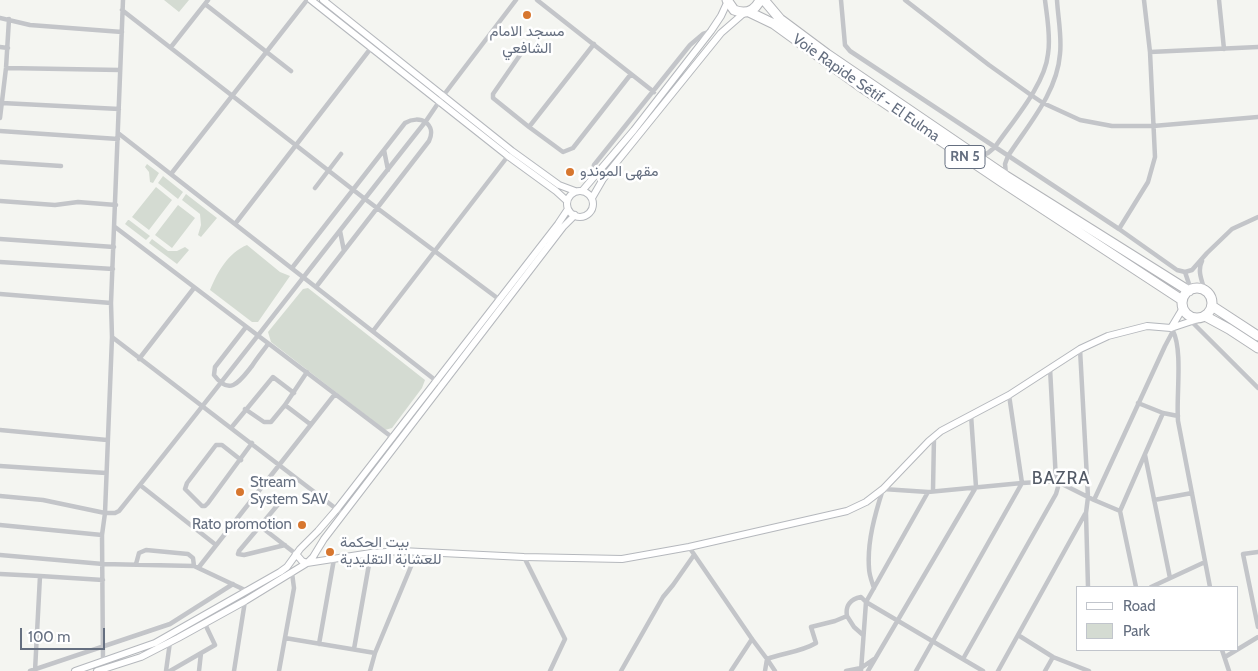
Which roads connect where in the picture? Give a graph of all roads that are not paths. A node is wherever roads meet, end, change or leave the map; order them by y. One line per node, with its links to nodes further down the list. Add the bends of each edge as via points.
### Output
1 (123, 0): 17 (street)
2 (307, 0): 30 (street)
3 (311, 0): 28 (main road)
4 (323, 0): 40 (main road)
5 (516, 0): 40 (street)
6 (537, 0): 23 (street)
7 (762, 0): 18 (highway); 57 (highway, Voie Rapide Sétif - El Eulma / RN 5, via 796,32)
8 (841, 0): 53 (street, via 845,45 850,51)
9 (905, 0): 39 (street)
10 (1045, 0): 39 (street, via 1048,54 1042,76)
11 (1057, 0): 42 (street, via 1059,62)
12 (1144, 0): 13 (street); 31 (street)
13 (1151, 0)
14 (1219, 0): 29 (street)
15 (727, 1): 18 (highway, Voie Rapide Sétif - El Eulma, via 734,10); 21 (main road)
16 (206, 2): 25 (street); 30 (street)
17 (122, 10): 22 (street); 25 (street)
18 (747, 12): 69 (main road, via 721,33); 98 (highway, Voie Rapide Sétif - El Eulma / RN 5, via 774,24 861,87)
19 (0, 18): 20 (street)
20 (10, 19): 22 (street, via 30,25); 27 (street)
21 (711, 31): 37 (street, via 690,45); 65 (main road)
22 (122, 32): 34 (street)
23 (594, 44): 36 (street); 48 (street)
24 (0, 47): 27 (street)
25 (171, 47): 38 (street)
26 (1258, 47): 29 (street)
27 (8, 48): 33 (street)
28 (371, 48): 40 (main road); 52 (street)
29 (1224, 49): 31 (street)
30 (267, 52): 35 (street); 38 (street)
31 (1150, 52): 47 (street)
32 (520, 55): 48 (street, via 493,98)
33 (6, 68): 34 (street); 41 (street)
34 (120, 70): 43 (street)
35 (291, 71)
36 (631, 74): 37 (street); 48 (street, via 573,148 564,152)
37 (654, 92): 65 (street, via 594,166)
38 (232, 94): 52 (street); 63 (street)
39 (1031, 95): 42 (street); 53 (street)
40 (441, 99): 46 (street); 56 (main road); 68 (main road, via 556,183)
41 (2, 102): 43 (street); 45 (street)
42 (1043, 102): 47 (street, via 1080,120 1112,126); 58 (street)
43 (119, 110): 50 (street)
44 (1258, 117): 47 (street)
45 (0, 118)
46 (426, 121): 54 (street, via 415,118 406,123); 62 (street); 74 (street, via 431,127 429,141)
47 (1153, 126): 79 (street, via 1155,157 1148,182)
48 (529, 127)
49 (0, 131): 51 (street)
50 (118, 133): 51 (street); 63 (street)
51 (118, 139): 72 (street)
52 (297, 145): 61 (street); 77 (street)
53 (995, 147): 57 (street); 58 (street)
54 (384, 150): 62 (street); 67 (street)
55 (341, 154): 61 (street)
56 (508, 156): 73 (main road, via 552,187); 84 (street)
57 (977, 156): 64 (highway, Voie Rapide Sétif - El Eulma / RN 5)
58 (1008, 156): 64 (street); 79 (street)
59 (0, 162): 60 (street)
60 (61, 166)
61 (329, 170): 66 (street); 67 (street)
62 (388, 170): 70 (street)
63 (171, 174): 77 (street)
64 (1006, 176): 93 (highway, Voie Rapide Sétif - El Eulma / RN 5)
65 (591, 181): 68 (main road)
66 (315, 188)
67 (353, 190): 70 (street); 87 (street)
68 (578, 191): 69 (main road, via 588,193); 73 (main road, via 570,195)
69 (592, 198): 75 (main road, via 588,213)
70 (365, 199): 74 (street); 80 (street)
71 (0, 201): 72 (street)
72 (116, 205): 78 (street)
73 (567, 205): 75 (main road); 96 (main road, via 558,224)
74 (378, 208): 83 (street); 84 (street)
75 (575, 216): 96 (main road)
76 (1258, 217): 85 (street, via 1232,229)
77 (235, 224): 87 (street)
78 (115, 227): 82 (street); 92 (street)
79 (1119, 229): 89 (street, via 1177,270)
80 (340, 231): 83 (street); 90 (street)
81 (0, 239): 82 (street)
82 (114, 246): 88 (street)
83 (344, 251): 91 (street)
84 (435, 251): 96 (street); 103 (street)
85 (1207, 253): 89 (street, via 1192,270); 94 (street, via 1200,264)
86 (0, 262): 88 (street)
87 (292, 268): 90 (street)
88 (113, 269): 97 (street)
89 (1185, 272): 93 (street)
90 (304, 277): 91 (street); 104 (street)
91 (316, 287): 103 (street)
92 (194, 288): 101 (street); 110 (street)
93 (1190, 290): 94 (highway, RN 5); 98 (highway)
94 (1205, 291): 99 (highway)
95 (0, 294): 97 (street)
96 (502, 302): 113 (main road); 115 (main road)
97 (111, 303): 106 (street)
98 (1182, 304): 100 (highway, RN 5, via 1190,317); 102 (main road)
99 (1212, 306): 100 (highway); 105 (highway)
100 (1199, 319): 102 (main road); 108 (highway, RN 5, via 1229,329); 116 (street)
101 (246, 327): 104 (street); 114 (street, via 215,367 214,375)
102 (1172, 330): 109 (main road, via 1147,326 1108,336); 120 (street); 126 (street, via 1178,350)
103 (373, 331): 113 (street)
104 (258, 336): 107 (street); 114 (street)
105 (1258, 336)
106 (112, 337): 110 (street); 132 (street)
107 (268, 344): 112 (street); 114 (street, via 239,383 230,386)
108 (1258, 348)
109 (1080, 349): 111 (main road); 148 (street)
110 (139, 359): 122 (street)
111 (1050, 368): 119 (main road); 140 (street)
112 (307, 372): 117 (street); 118 (street)
113 (436, 380): 115 (street); 131 (main road)
114 (220, 383): 122 (street)
115 (442, 385): 133 (main road)
116 (1258, 388)
117 (294, 393): 121 (street); 123 (street, via 273,376)
118 (335, 394): 127 (street); 131 (street)
119 (1009, 395): 125 (main road); 141 (street)
120 (1138, 403): 124 (street); 150 (street)
121 (285, 405): 123 (street, via 268,423); 127 (street)
122 (204, 407): 128 (street); 142 (street)
123 (245, 408): 128 (street)
124 (1163, 413): 126 (street); 135 (street)
125 (971, 415): 130 (main road); 143 (street)
126 (1178, 416): 146 (street)
127 (310, 424): 137 (street)
128 (231, 428): 134 (street)
129 (0, 430): 132 (street)
130 (934, 436): 144 (main road); 145 (street)
131 (392, 437): 133 (street); 152 (main road)
132 (107, 440): 139 (street)
133 (399, 442): 152 (main road)
134 (252, 443): 136 (street); 137 (street)
135 (1145, 454): 151 (street); 153 (street)
136 (241, 460): 136 (street, via 222,445 216,445 185,489 205,506)
137 (279, 465): 152 (street); 160 (street)
138 (0, 466): 139 (street)
139 (106, 473): 154 (street)
140 (1056, 481): 141 (street); 148 (street); 217 (street, via 1056,494)
141 (1022, 483): 143 (street); 203 (street)
142 (140, 485): 154 (street, via 119,511); 160 (street)
143 (976, 487): 145 (street); 193 (street)
144 (883, 489): 145 (street); 162 (main road, via 866,502 847,510); 188 (street, via 869,554 868,570)
145 (931, 491): 188 (street)
146 (1192, 493): 151 (street); 172 (street)
147 (0, 496): 154 (street, via 43,500)
148 (1088, 497): 150 (street); 155 (street)
149 (281, 500): 157 (street)
150 (1094, 500): 153 (street)
151 (1154, 500): 181 (street)
152 (340, 511): 159 (main road); 168 (main road)
153 (1120, 511): 185 (street)
154 (105, 513): 158 (street)
155 (1086, 513): 184 (street); 199 (street)
156 (0, 525): 158 (street)
157 (260, 526): 161 (street); 161 (street, via 239,551 240,555)
158 (102, 535): 174 (street)
159 (304, 544): 167 (main road); 168 (main road)
160 (216, 545): 176 (street)
161 (285, 545): 167 (street)
162 (689, 546): 169 (street); 170 (main road, via 622,559)
163 (417, 552): 165 (main road); 170 (main road); 212 (street)
164 (1258, 552): 196 (street, via 1243,554)
165 (371, 553): 171 (main road); 207 (street)
166 (0, 554): 174 (street)
167 (296, 554): 173 (main road); 179 (main road)
168 (314, 554): 173 (main road)
169 (694, 555): 202 (street); 230 (street, via 663,596)
170 (524, 557): 229 (street, via 565,639)
171 (334, 559): 173 (main road); 205 (street)
172 (1205, 562): 181 (street); 187 (street)
173 (307, 563): 177 (main road)
174 (103, 564): 175 (street); 182 (street)
175 (136, 564): 176 (street); 176 (street, via 139,553 146,550 188,554)
176 (196, 566): 183 (street)
177 (292, 573): 179 (main road); 201 (street, via 294,588)
178 (0, 574): 180 (street)
179 (282, 575): 189 (main road); 190 (main road)
180 (40, 576): 182 (street); 220 (street)
181 (1170, 578): 186 (street)
182 (104, 580): 206 (street)
183 (233, 584): 189 (street); 194 (street)
184 (1088, 586)
185 (1136, 586)
186 (1152, 586)
187 (1210, 586)
188 (874, 588): 191 (street)
189 (248, 592): 197 (main road)
190 (245, 601): 195 (main road); 226 (street)
191 (866, 602): 192 (street, via 861,596 848,604); 193 (street); 198 (street)
192 (847, 616): 198 (street); 216 (street, via 811,627 816,643 806,649)
193 (899, 620): 203 (street); 213 (street)
194 (170, 624): 197 (street); 206 (street)
195 (205, 624): 197 (main road); 211 (street, via 215,645)
196 (1258, 627)
197 (176, 635): 204 (main road); 218 (main road)
198 (863, 635): 219 (street)
199 (1018, 635): 214 (street); 238 (street)
200 (1258, 637): 208 (street)
201 (285, 638): 205 (street); 227 (street)
202 (752, 639): 216 (street); 231 (street)
203 (934, 641): 217 (street); 236 (street)
204 (170, 642): 222 (main road, via 141,657); 223 (street)
205 (319, 644): 207 (street)
206 (103, 647): 218 (street); 220 (street)
207 (354, 649): 212 (street)
208 (1238, 649)
209 (1222, 651): 215 (street)
210 (1235, 651): 215 (street)
211 (201, 653): 224 (street); 225 (street)
212 (376, 653): 228 (street)
213 (877, 657): 219 (street); 235 (street)
214 (1053, 657): 239 (street); 240 (street)
215 (1225, 657): 241 (street)
216 (767, 659): 232 (street); 233 (street)
217 (963, 659): 237 (street)
218 (104, 662): 221 (main road)
219 (861, 669): 234 (street)
220 (34, 671)
221 (75, 671)
222 (97, 671)
223 (166, 671)
224 (170, 671)
225 (199, 671)
226 (234, 671)
227 (279, 671)
228 (370, 671)
229 (550, 671)
230 (621, 671)
231 (731, 671)
232 (765, 671)
233 (775, 671)
234 (846, 671)
235 (868, 671)
236 (916, 671)
237 (983, 671)
238 (998, 671)
239 (1045, 671)
240 (1089, 671)
241 (1229, 671)

